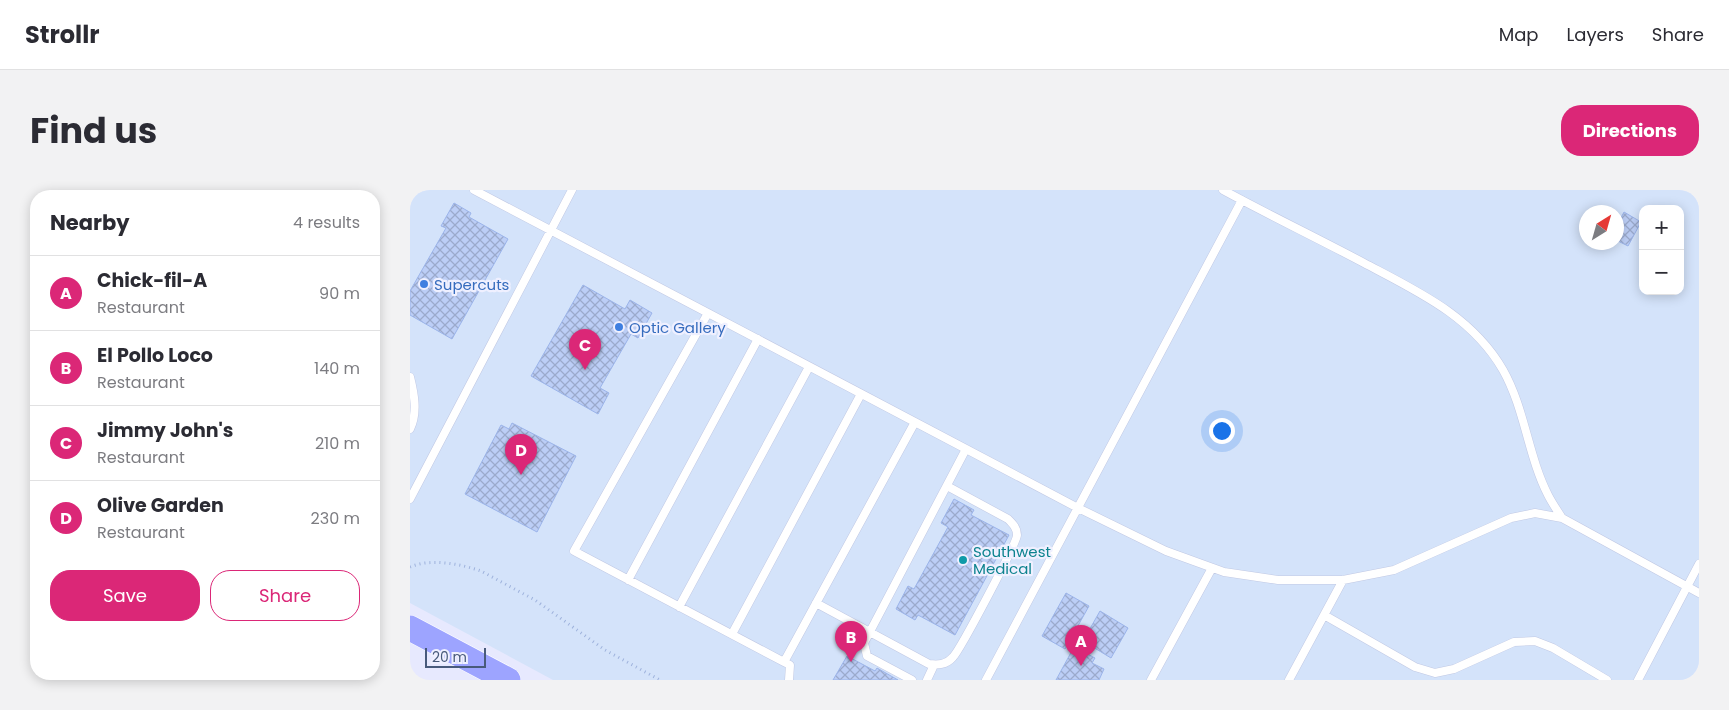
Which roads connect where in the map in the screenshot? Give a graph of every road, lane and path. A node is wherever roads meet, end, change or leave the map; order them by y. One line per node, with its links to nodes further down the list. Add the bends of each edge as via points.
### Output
1 (474, 190): 5 (lane)
2 (572, 190): 5 (lane)
3 (1223, 190): 4 (lane)
4 (1242, 200): 16 (lane); 17 (lane, via 1438,303 1468,326 1486,344 1504,372 1548,495)
5 (550, 231): 6 (lane); 15 (lane)
6 (708, 313): 7 (lane); 21 (lane, via 574,551)
7 (758, 339): 8 (lane); 21 (lane)
8 (809, 366): 10 (lane); 26 (lane)
9 (410, 377): 12 (lane, via 414,420)
10 (861, 394): 11 (lane); 30 (lane)
11 (915, 422): 13 (lane); 25 (lane)
12 (410, 429)
13 (966, 449): 14 (lane); 16 (lane)
14 (947, 486): 29 (lane); 32 (lane, via 1016,526 1017,540 955,656 948,662)
15 (410, 498)
16 (1078, 508): 20 (lane, via 1166,551); 38 (lane)
17 (1562, 518): 22 (lane, via 1535,513 1511,518 1394,570); 23 (lane)
18 (1699, 564): 23 (lane)
19 (410, 567): 34 (path, via 420,563 438,563 481,572 535,600 606,650)
20 (1212, 568): 22 (lane, via 1278,580); 39 (lane)
21 (628, 580): 26 (lane)
22 (1343, 580): 27 (lane)
23 (1687, 586): 24 (lane); 42 (lane)
24 (1699, 593)
25 (816, 603): 29 (lane); 31 (lane)
26 (679, 607): 30 (lane)
27 (1324, 615): 40 (lane); 41 (lane, via 1414,666 1435,673 1514,642 1535,641)
28 (410, 628): 33 (main road)
29 (868, 631): 32 (lane); 36 (lane, via 864,643 868,656)
30 (732, 634): 31 (lane)
31 (784, 662): 35 (lane, via 790,665)
32 (934, 665): 37 (lane)
33 (508, 680)
34 (660, 680)
35 (789, 680)
36 (912, 680)
37 (927, 680)
38 (986, 680)
39 (1151, 680)
40 (1289, 680)
41 (1607, 680)
42 (1638, 680)

